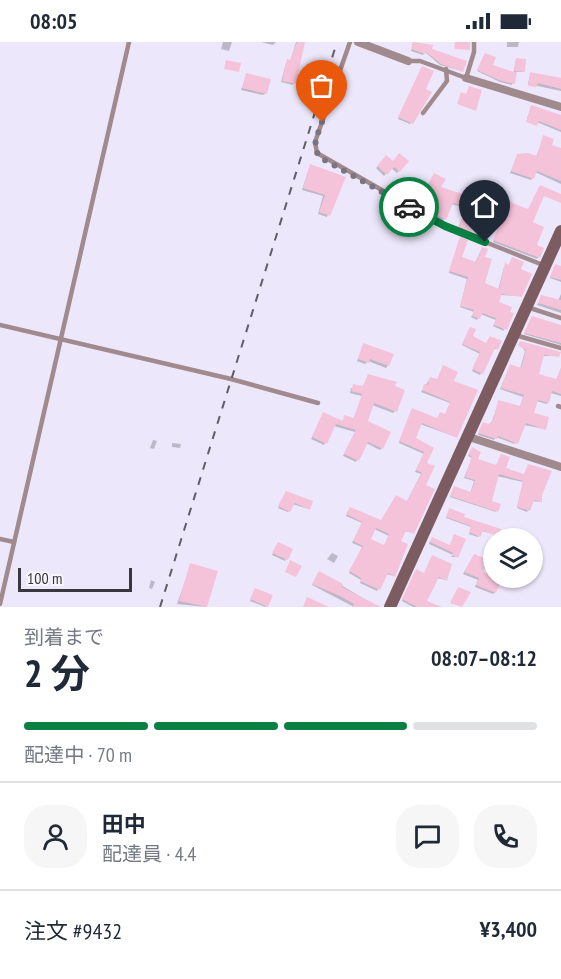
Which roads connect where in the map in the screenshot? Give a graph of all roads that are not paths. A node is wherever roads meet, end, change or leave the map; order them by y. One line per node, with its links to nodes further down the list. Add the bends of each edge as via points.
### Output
1 (129, 42): 17 (lane)
2 (350, 42): 12 (lane, via 315,142 317,153 445,226)
3 (358, 42): 5 (street)
4 (474, 42): 7 (lane)
5 (408, 61): 6 (lane)
6 (446, 69): 7 (lane); 9 (lane, via 447,81)
7 (466, 78): 8 (street)
8 (561, 107)
9 (423, 113)
10 (561, 231): 11 (street)
11 (558, 246): 12 (street)
12 (546, 266): 13 (street)
13 (527, 307): 14 (lane); 16 (street)
14 (561, 318)
15 (0, 325): 17 (lane)
16 (514, 335): 18 (lane); 20 (street)
17 (61, 339): 19 (lane); 23 (lane)
18 (561, 348)
19 (318, 403)
20 (469, 437): 21 (street); 25 (street)
21 (561, 467)
22 (0, 539): 23 (lane)
23 (14, 542): 24 (lane)
24 (0, 604)
25 (390, 607)

